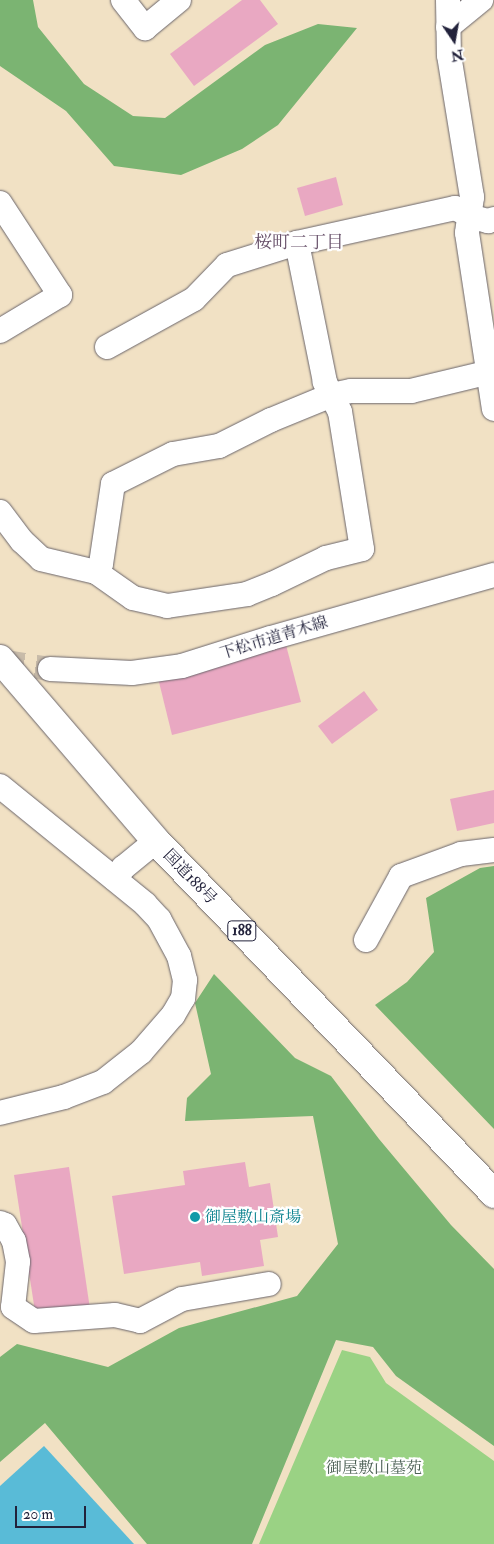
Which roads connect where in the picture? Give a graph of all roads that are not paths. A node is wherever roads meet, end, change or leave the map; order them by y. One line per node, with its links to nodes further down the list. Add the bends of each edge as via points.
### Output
1 (122, 0): 2 (street, via 145,28)
2 (179, 0)
3 (448, 0): 5 (street)
4 (481, 0): 5 (street)
5 (448, 27): 7 (street, via 449,55 472,197)
6 (0, 203): 10 (street, via 60,294)
7 (470, 216): 8 (street, via 488,221); 9 (street, via 456,208); 12 (street, via 467,233)
8 (494, 219)
9 (297, 243): 11 (street, via 227,265 194,299); 13 (street, via 325,382)
10 (0, 331)
11 (108, 347)
12 (490, 372): 13 (street, via 411,391 351,391); 14 (street)
13 (332, 395): 16 (street, via 271,420 220,446 173,454 113,484 102,564); 16 (street, via 340,412 362,549 326,558 247,594 167,606 133,598)
14 (494, 409)
15 (0, 512): 16 (street, via 41,559)
16 (96, 572)
17 (494, 575): 19 (street, 下松市道青木線, via 182,666 132,673)
18 (0, 659): 21 (highway, 国道188号 / 188)
19 (50, 669)
20 (0, 786): 23 (street)
21 (156, 840): 23 (street); 26 (highway, 国道188号 / 188)
22 (494, 850): 24 (street, via 461,854 402,876)
23 (114, 878): 25 (street, via 159,919 179,956 185,980 183,998 173,1015 141,1052 103,1082 64,1097)
24 (366, 940)
25 (0, 1113)
26 (494, 1194)
27 (0, 1223): 29 (street, via 5,1224 14,1241 18,1262)
28 (269, 1284): 29 (street, via 182,1299 140,1322 115,1316 34,1321 13,1307)
29 (7, 1286)

